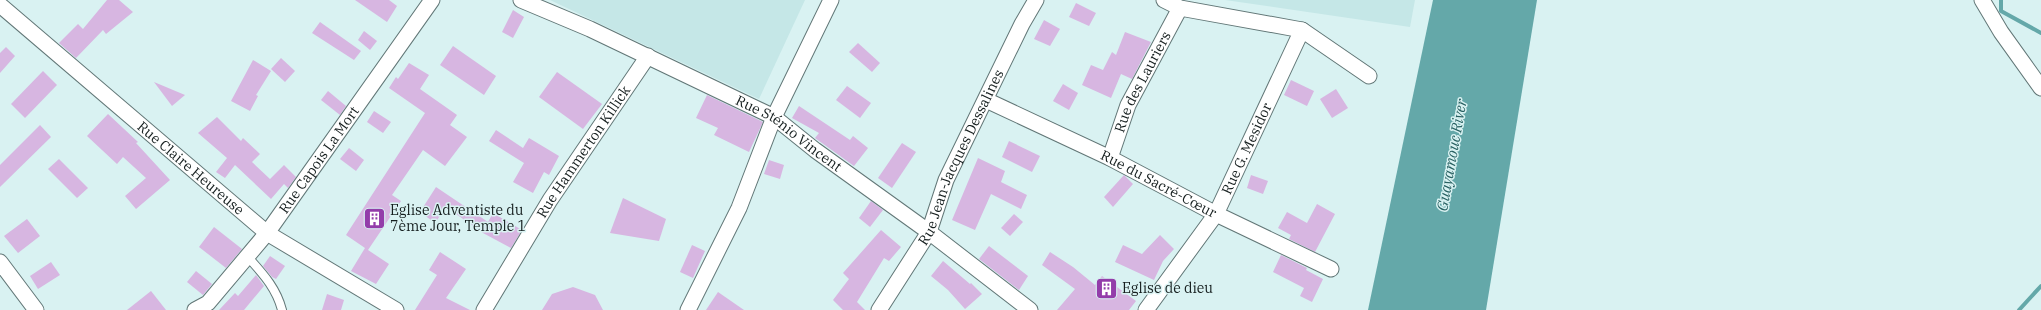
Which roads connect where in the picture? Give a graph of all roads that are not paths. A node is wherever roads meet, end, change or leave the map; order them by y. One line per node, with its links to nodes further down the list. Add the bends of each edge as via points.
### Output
1 (432, 0): 18 (street, Rue Capois La Mort)
2 (522, 0): 10 (street, Rue Sténio Vincent)
3 (831, 0): 14 (street)
4 (1036, 0): 13 (street, Rue Jean-Jacques Dessalines)
5 (1164, 0): 8 (street)
6 (1982, 0): 12 (street, via 2000,32)
7 (2, 5): 18 (street, Rue Claire Heureuse)
8 (1180, 8): 9 (street); 15 (street, Rue des Lauriers, via 1128,105)
9 (1302, 30): 11 (street); 16 (street, Rue G. Mesidor)
10 (648, 56): 14 (street, Rue Sténio Vincent); 27 (street, Rue Hammerton Killick, via 550,200)
11 (1370, 76)
12 (2041, 88)
13 (986, 100): 15 (street, Rue du Sacré-Cœur); 17 (street, Rue Jean-Jacques Dessalines, via 946,180)
14 (774, 117): 17 (street, Rue Sténio Vincent, via 815,150); 28 (street, via 739,208)
15 (1110, 158): 16 (street, Rue du Sacré-Cœur)
16 (1216, 214): 21 (street, Rue du Sacré-Cœur); 22 (street, Rue G. Mesidor)
17 (929, 232): 29 (street, Rue Jean-Jacques Dessalines); 30 (street, Rue Sténio Vincent)
18 (267, 233): 19 (street, Rue Capois La Mort); 26 (street, Rue Claire Heureuse)
19 (247, 256): 24 (street, Rue Capois La Mort, via 208,303); 25 (lane, via 272,285)
20 (0, 262): 23 (street)
21 (1331, 269)
22 (1150, 306)
23 (36, 310)
24 (195, 310)
25 (282, 310)
26 (396, 310)
27 (484, 310)
28 (688, 310)
29 (880, 310)
30 (1030, 310)

